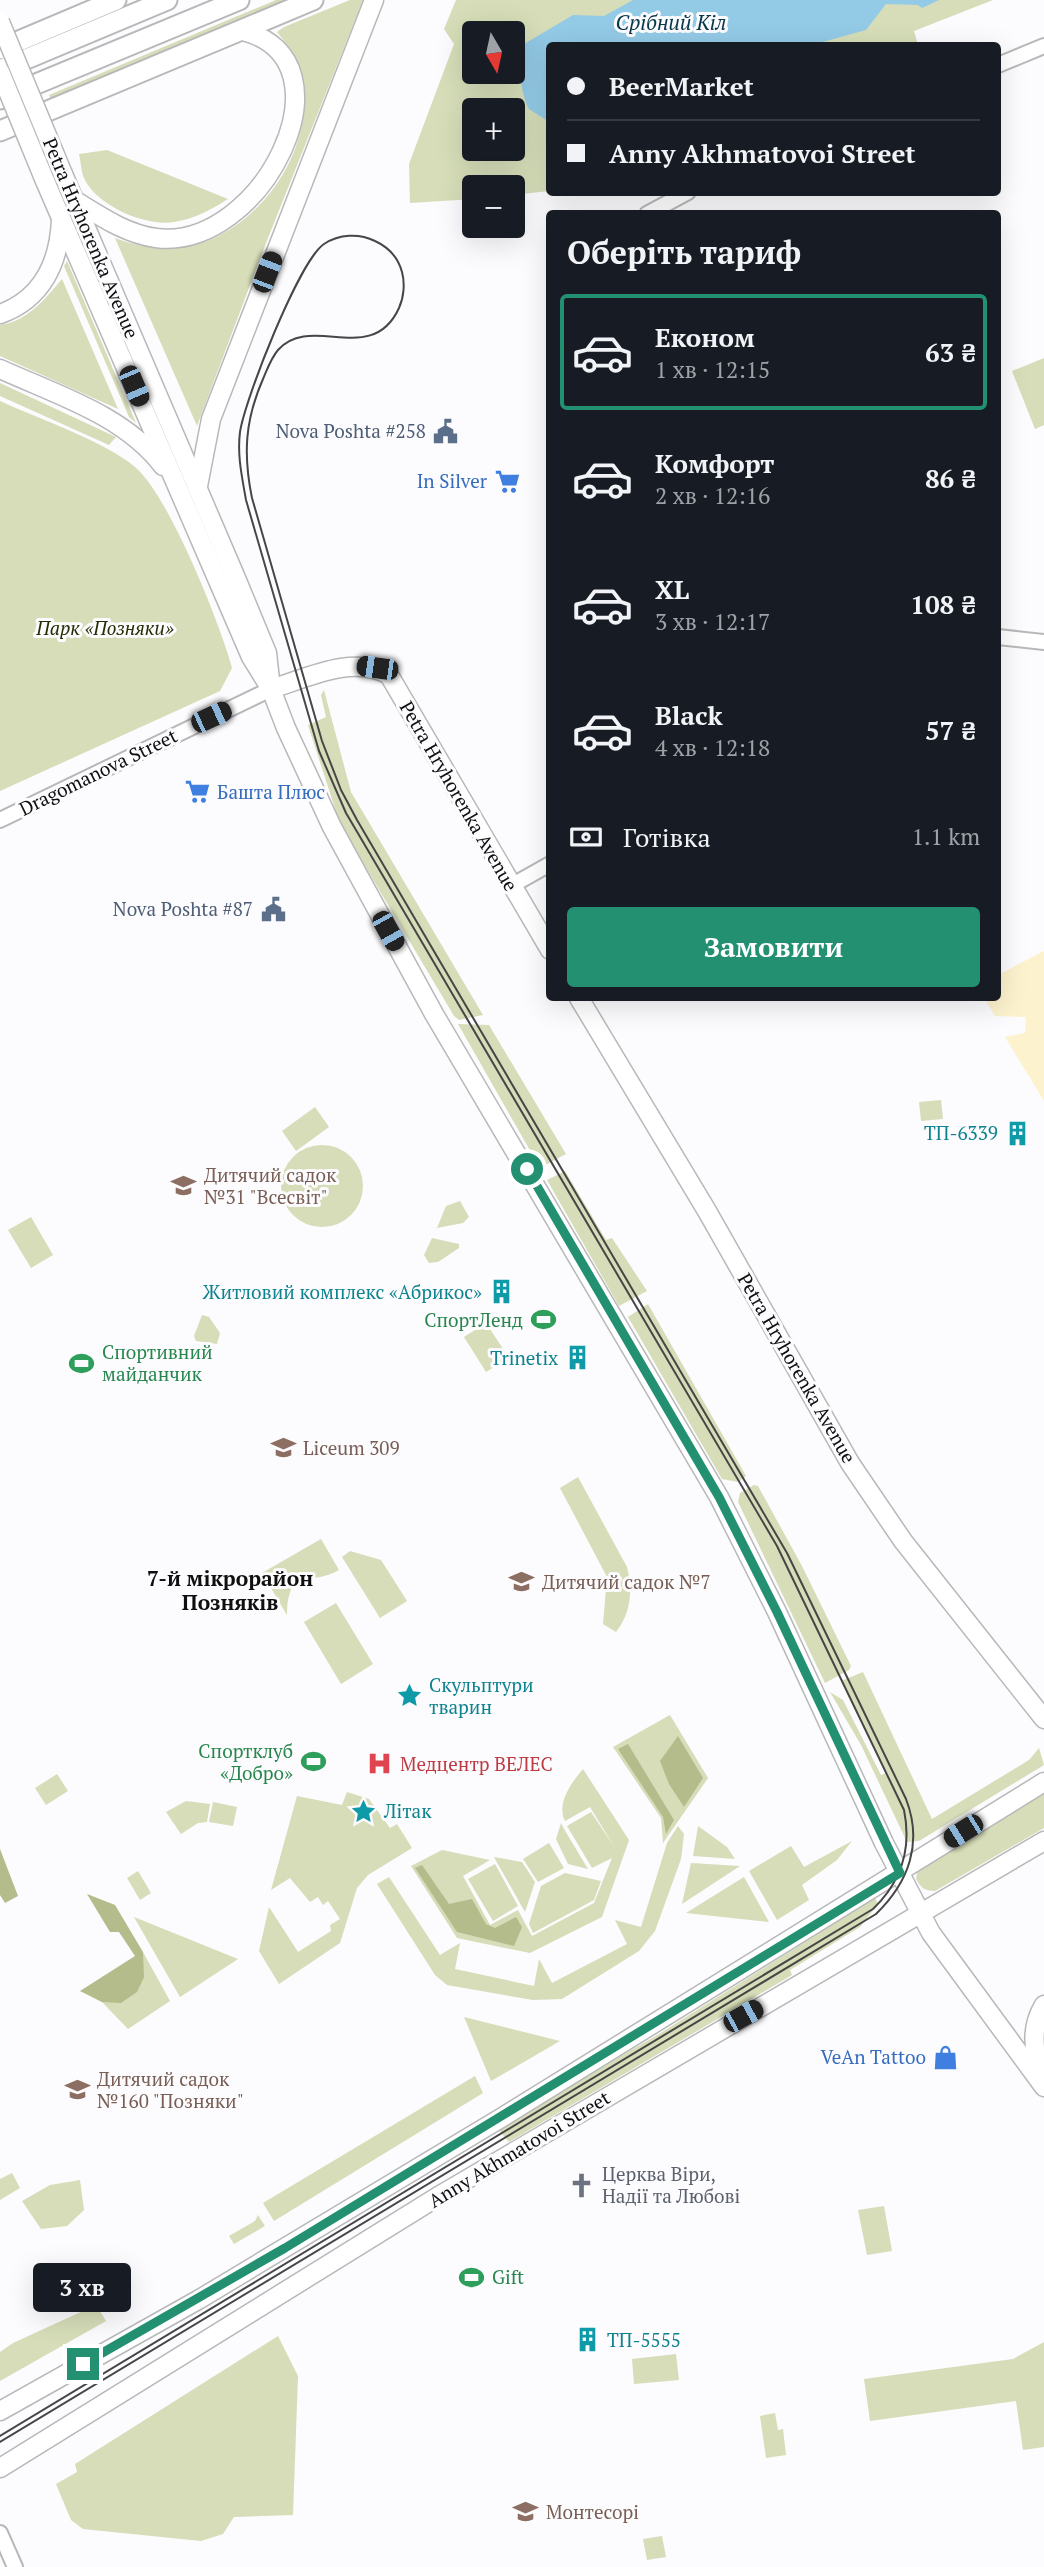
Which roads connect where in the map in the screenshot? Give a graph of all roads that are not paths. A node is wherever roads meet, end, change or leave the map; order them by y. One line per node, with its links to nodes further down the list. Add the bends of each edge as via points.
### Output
1 (116, 0): 9 (highway)
2 (167, 0): 11 (highway)
3 (239, 0): 12 (highway)
4 (313, 0): 7 (highway)
5 (374, 0): 23 (main road, via 211,419)
6 (0, 22): 16 (main road, Petra Hryhorenka Avenue, bridge)
7 (243, 31): 13 (highway); 16 (main road, via 261,35 283,56 296,100 288,138 253,197 216,224 174,238 139,234)
8 (1044, 46): 10 (street)
9 (0, 49)
10 (1001, 64)
11 (0, 71): 19 (main road, Petra Hryhorenka Avenue, bridge)
12 (0, 99)
13 (0, 131)
14 (683, 196): 17 (street)
15 (687, 196): 18 (street)
16 (74, 200): 23 (main road, Petra Hryhorenka Avenue)
17 (655, 210)
18 (674, 210)
19 (61, 217): 20 (main road, via 60,242 42,285 30,299); 22 (main road, Petra Hryhorenka Avenue)
20 (0, 314)
21 (0, 369): 22 (main road, via 104,416 156,456)
22 (176, 483): 26 (main road, Petra Hryhorenka Avenue, via 250,657)
23 (198, 486): 26 (main road, Petra Hryhorenka Avenue, via 267,653)
24 (1001, 637): 25 (street)
25 (1044, 642)
26 (271, 689): 27 (street, Dragomanova Street); 29 (main road, Petra Hryhorenka Avenue, via 359,666 389,675); 35 (main road, Petra Hryhorenka Avenue, via 324,812 401,955 719,1497)
27 (0, 820)
28 (546, 866): 29 (street)
29 (511, 886): 30 (main road, Petra Hryhorenka Avenue)
30 (546, 943)
31 (581, 1001): 32 (main road, Petra Hryhorenka Avenue, via 707,1210 850,1462 903,1541)
32 (1044, 1719)
33 (1044, 1782): 35 (main road, Anny Akhmatovoi Street)
34 (1044, 1841): 36 (main road, Anny Akhmatovoi Street)
35 (900, 1873): 36 (main road, Petra Hryhorenka Avenue); 40 (main road, Anny Akhmatovoi Street, via 296,2241)
36 (922, 1913): 39 (main road, Petra Hryhorenka Avenue, via 945,1953); 41 (main road, Anny Akhmatovoi Street, via 456,2186)
37 (1044, 2005): 38 (main road, via 1035,2028 1034,2048)
38 (1044, 2079)
39 (1044, 2087)
40 (0, 2411)
41 (0, 2468)
42 (0, 2533): 43 (street)
43 (15, 2567)

